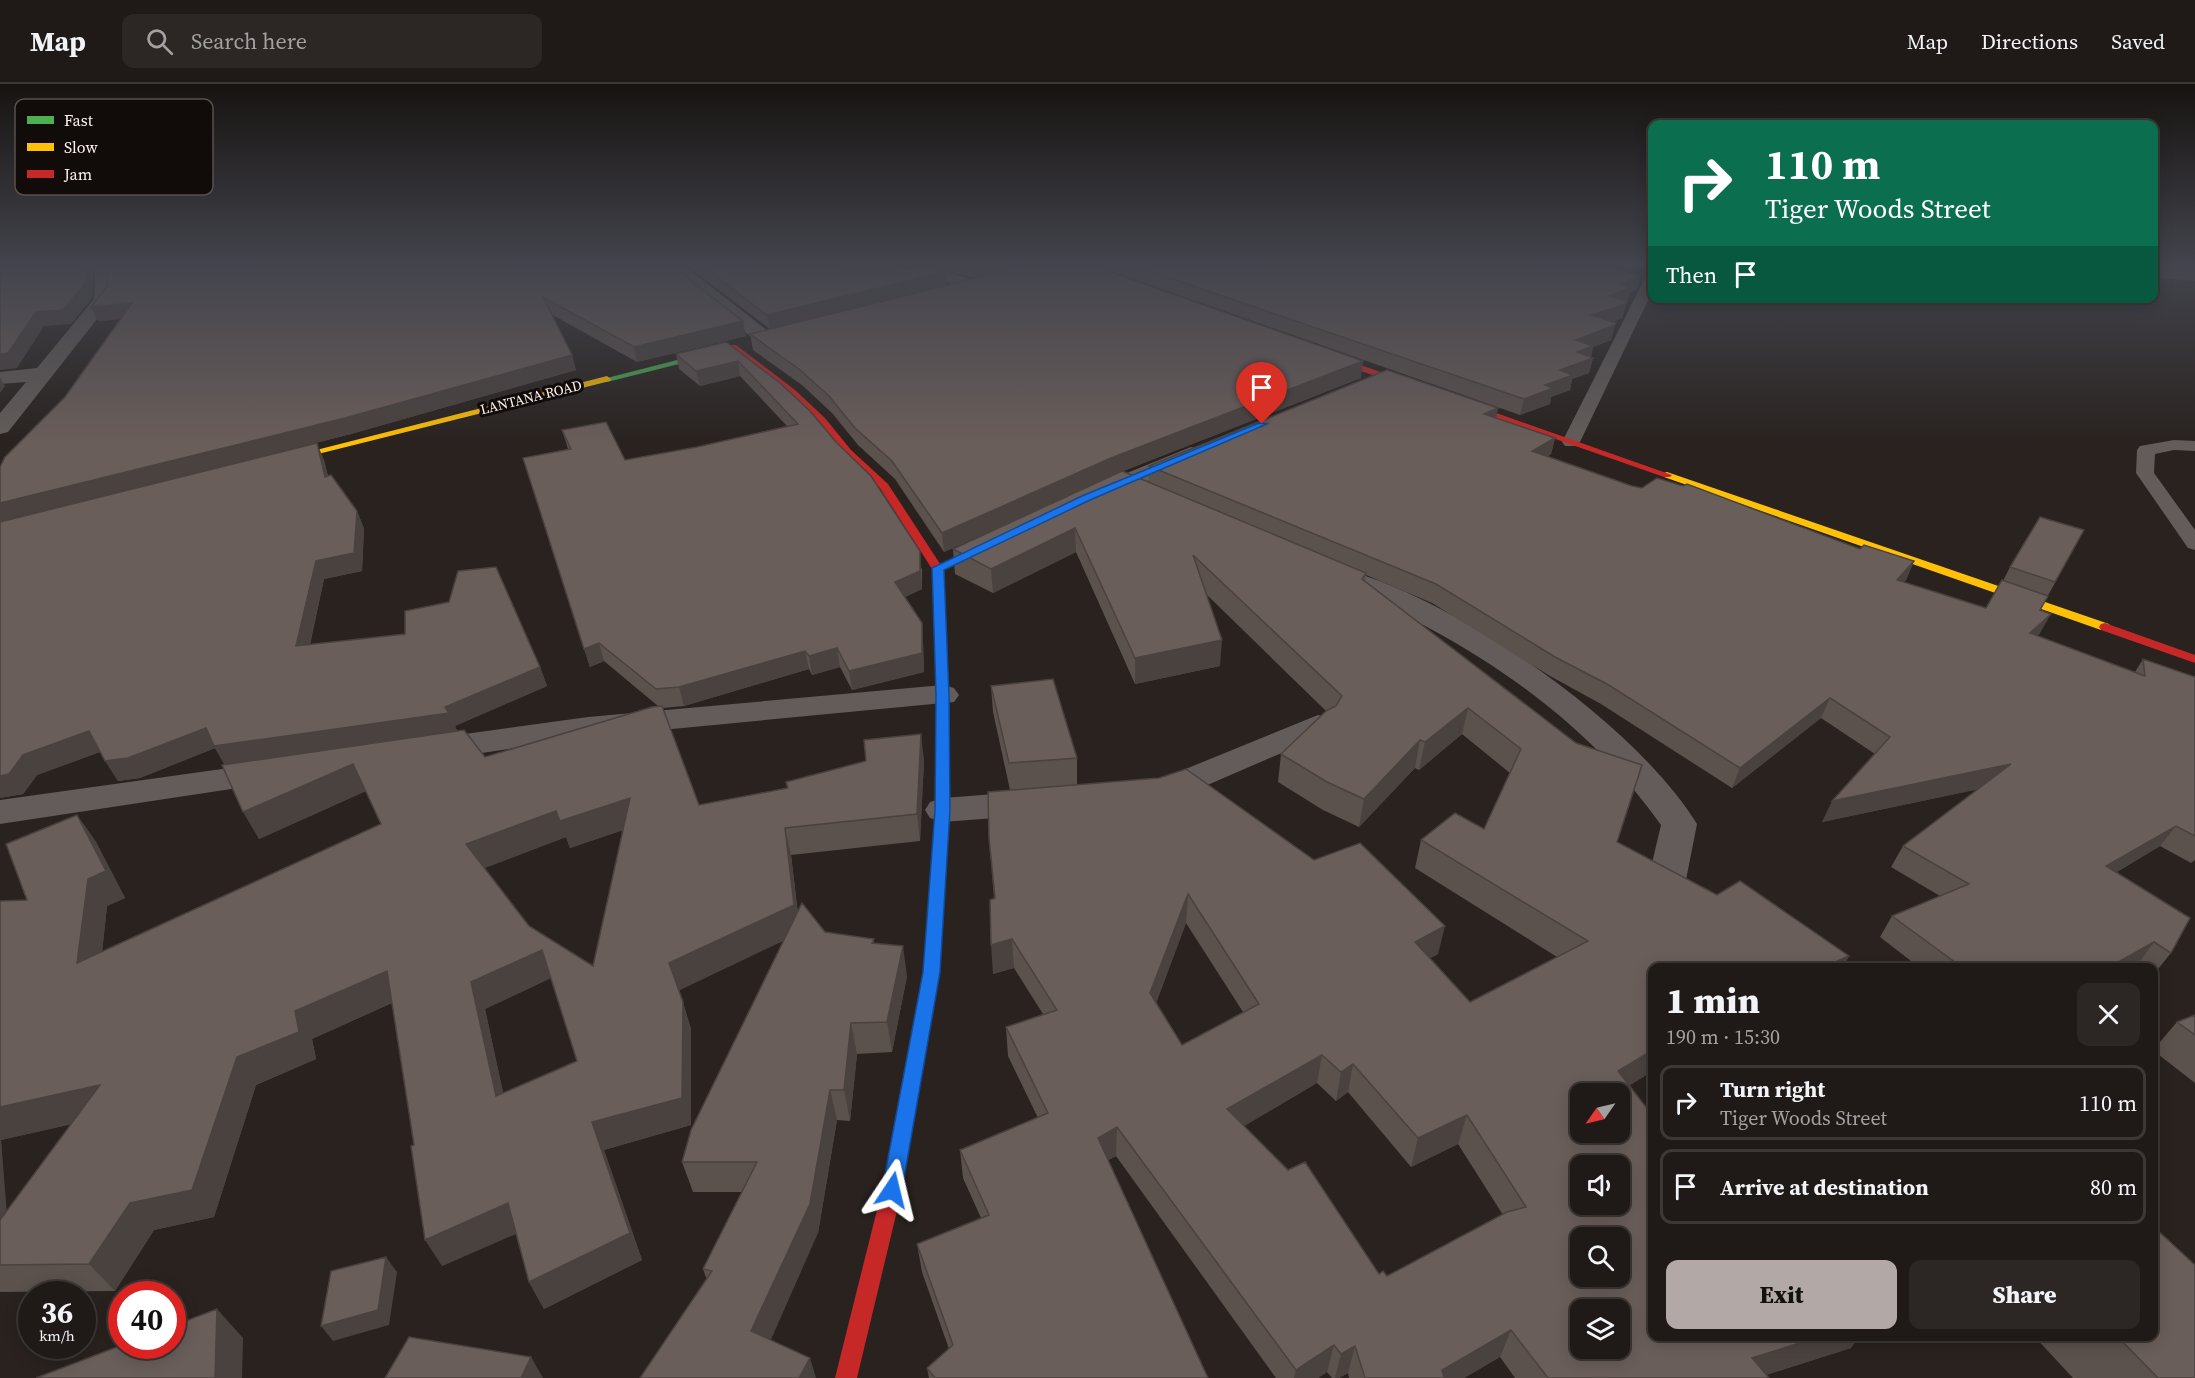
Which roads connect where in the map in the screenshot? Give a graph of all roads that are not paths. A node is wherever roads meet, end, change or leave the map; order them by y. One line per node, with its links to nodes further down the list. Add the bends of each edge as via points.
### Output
1 (83, 324): 7 (street)
2 (752, 324): 4 (street)
3 (1629, 324): 12 (lane)
4 (772, 338): 5 (street, LANTANA ROAD)
5 (733, 347): 15 (street, LANTANA ROAD); 22 (street, via 822,420 948,563)
6 (1307, 349): 8 (street)
7 (41, 374): 9 (street); 11 (street)
8 (1384, 377): 10 (street); 12 (street)
9 (0, 378)
10 (1351, 390)
11 (0, 427)
12 (1571, 442): 21 (street)
13 (2195, 446): 19 (lane, via 2146,450 2145,473)
14 (1208, 447): 16 (street)
15 (260, 465)
16 (1121, 483): 17 (street); 18 (street)
17 (1153, 497)
18 (1076, 502)
19 (2195, 544)
20 (1314, 565): 30 (street, via 1421,611 1525,676 1596,729 1665,803 1679,824)
21 (2195, 659)
22 (943, 695): 24 (street, via 588,727); 28 (street)
23 (1317, 725): 26 (street, via 1177,785)
24 (402, 754)
25 (298, 770): 29 (street)
26 (1122, 796)
27 (1062, 800): 28 (street)
28 (943, 810): 31 (street, via 931,972 892,1190)
29 (0, 812)
30 (1667, 880)
31 (846, 1378)

